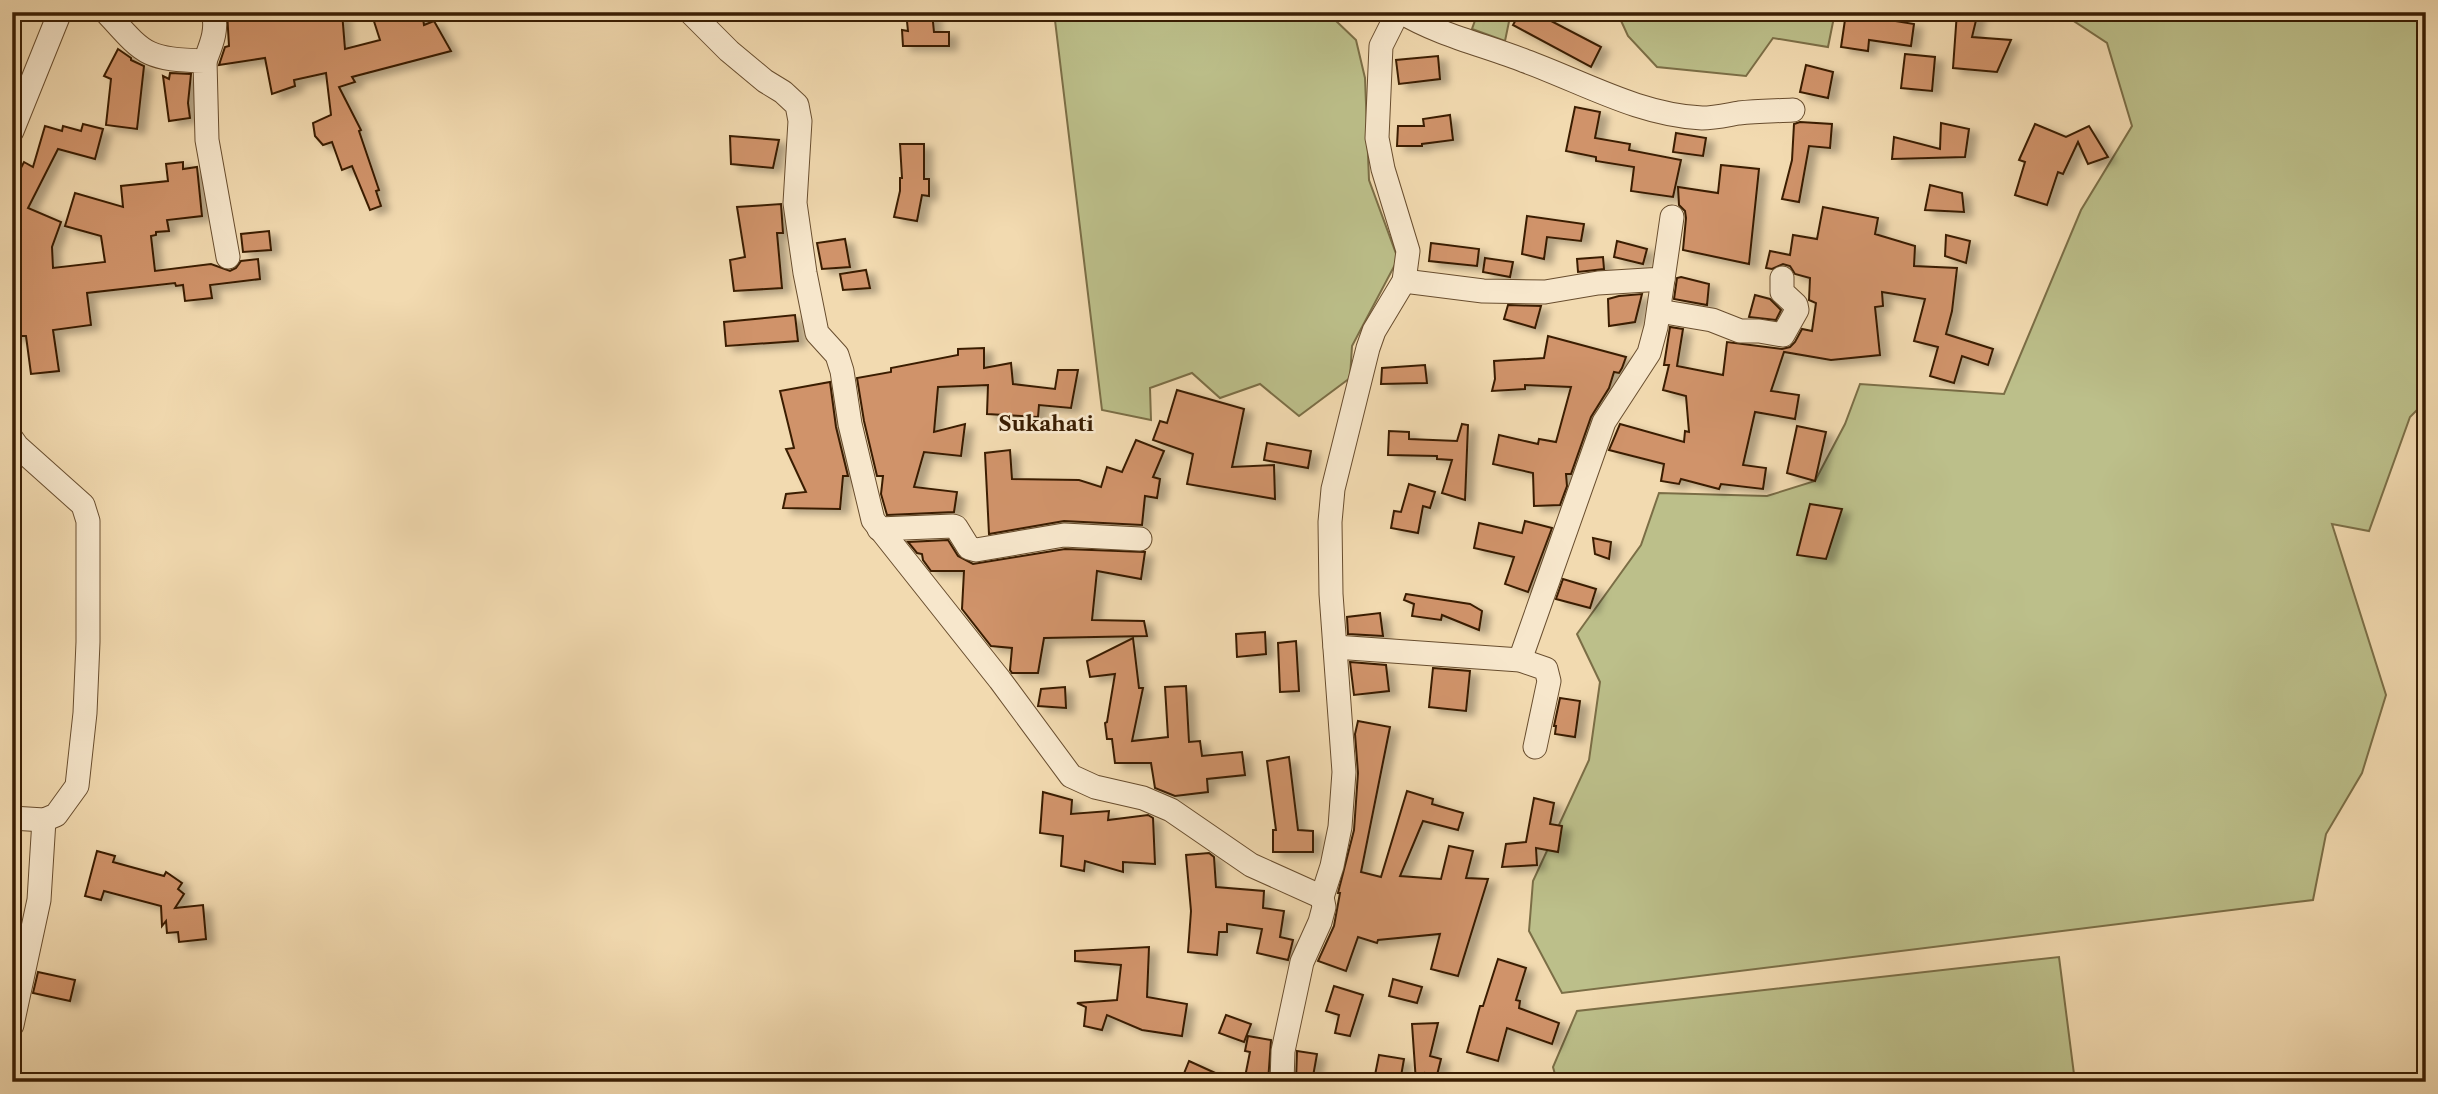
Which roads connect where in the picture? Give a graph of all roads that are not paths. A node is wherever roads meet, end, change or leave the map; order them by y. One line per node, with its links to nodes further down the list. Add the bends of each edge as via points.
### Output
1 (60, 12): 8 (street)
2 (106, 12): 6 (street, via 139,48 155,57)
3 (214, 12): 6 (street, via 213,41)
4 (690, 12): 16 (street, via 729,51 797,105 795,203 807,284 817,333 837,355 862,482)
5 (1399, 12): 7 (street, via 1425,27 1556,72 1602,94 1660,111 1704,118); 13 (street, via 1381,46 1377,138 1408,251)
6 (205, 61): 10 (street, via 207,140)
7 (1793, 110)
8 (12, 131)
9 (1672, 217): 12 (street)
10 (228, 257)
11 (1782, 278): 14 (street, via 1782,292 1797,310 1783,335 1740,331 1712,320)
12 (1663, 279): 13 (street, via 1545,292 1483,291); 14 (street)
13 (1404, 281): 18 (street, via 1368,348 1333,489)
14 (1659, 311): 19 (street, via 1649,353 1604,422)
15 (12, 439): 22 (street, via 83,505 88,521 88,642 77,786)
16 (879, 529): 17 (street, via 953,526 969,548 976,550 1065,535); 23 (street, via 1071,776 1171,810 1251,865)
17 (1140, 538)
18 (1335, 647): 19 (street); 23 (street, via 1344,772 1340,827)
19 (1520, 660): 20 (street, via 1546,669 1549,681)
20 (1535, 747)
21 (12, 818): 22 (street)
22 (44, 829): 24 (street, via 39,900)
23 (1322, 897): 25 (street, via 1320,922 1302,962 1283,1051)
24 (12, 1025)
25 (1282, 1082)

